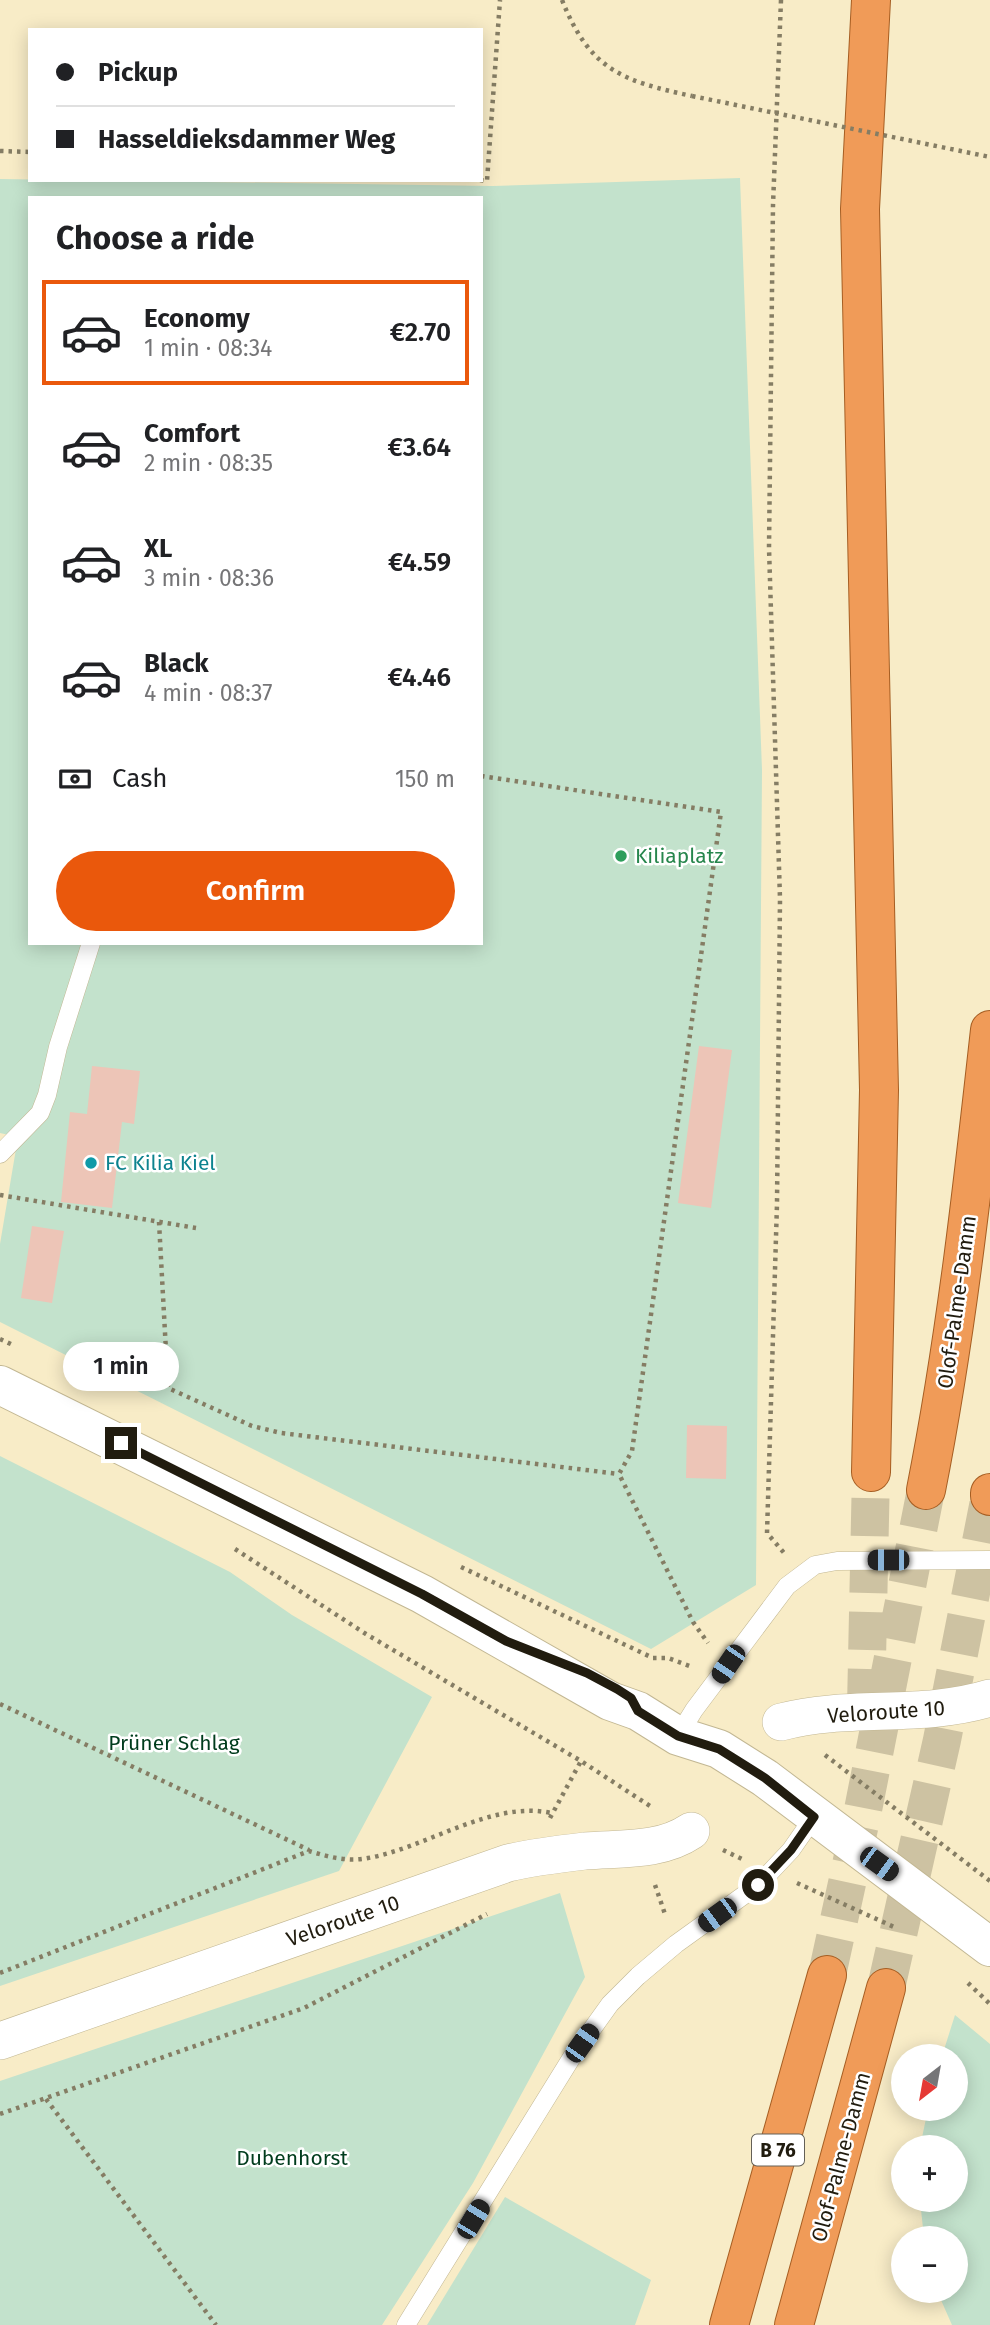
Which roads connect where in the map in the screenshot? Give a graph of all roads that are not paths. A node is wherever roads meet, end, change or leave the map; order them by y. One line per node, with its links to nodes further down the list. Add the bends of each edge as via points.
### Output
1 (871, 0): 6 (highway, via 860,209 879,1090)
2 (89, 945): 4 (lane, via 44,1104)
3 (990, 1030): 7 (highway, Olof-Palme-Damm, via 942,1409)
4 (0, 1154)
5 (0, 1385): 11 (street, via 400,1582)
6 (871, 1472)
7 (926, 1490)
8 (990, 1560): 11 (lane, via 827,1561 802,1573 769,1607)
9 (990, 1698): 10 (street, Veloroute 10, via 940,1709 807,1717)
10 (781, 1723)
11 (678, 1736): 12 (street, via 719,1749)
12 (814, 1817): 14 (street); 18 (lane, via 771,1872 676,1944 610,2004)
13 (691, 1831): 17 (street, Veloroute 10, via 672,1842 648,1847 509,1863)
14 (990, 1947)
15 (827, 1975): 19 (highway, B 76)
16 (886, 1988): 20 (highway, Olof-Palme-Damm)
17 (0, 2041)
18 (406, 2325)
19 (729, 2325)
20 (793, 2325)

